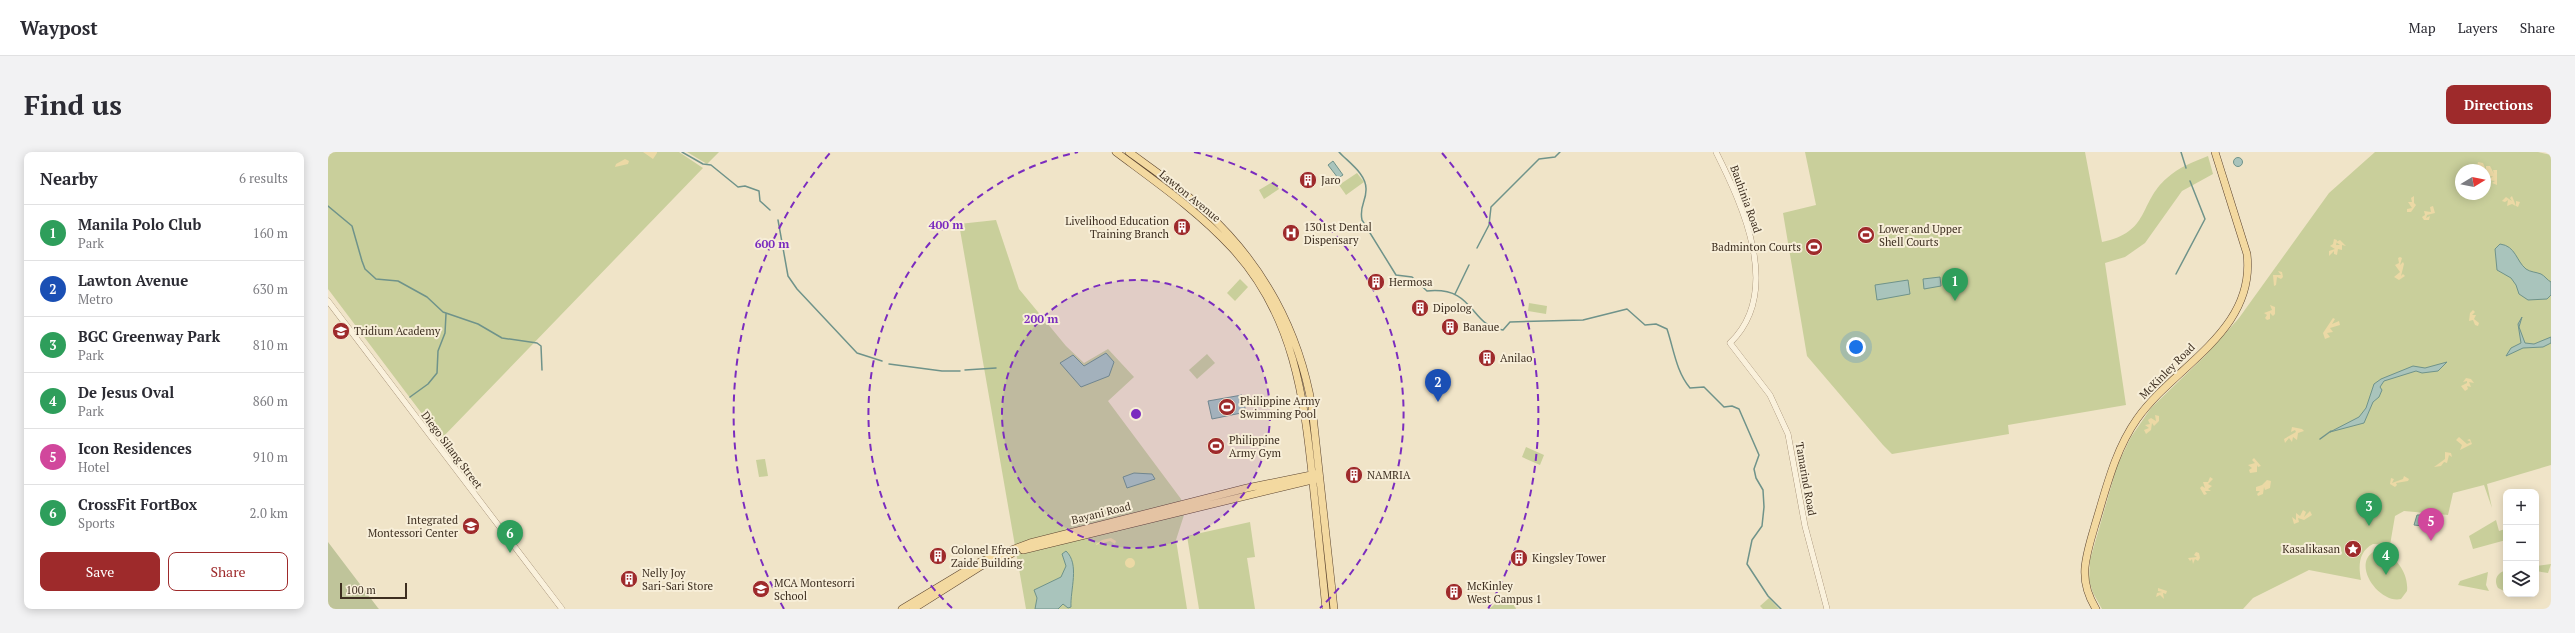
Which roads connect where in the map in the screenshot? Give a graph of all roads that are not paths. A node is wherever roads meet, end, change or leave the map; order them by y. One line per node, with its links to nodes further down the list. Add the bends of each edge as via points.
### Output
1 (1116, 152): 7 (main road, Lawton Avenue, via 1201,218 1233,248 1256,278 1275,314 1295,363 1303,396)
2 (1129, 152): 8 (main road, Lawton Avenue, via 1206,211 1249,259 1268,287 1290,328 1306,375)
3 (1716, 152): 6 (street, Bauhinia Road, via 1732,184 1748,228 1755,270 1755,291 1750,314 1743,329)
4 (2215, 152): 18 (main road, McKinley Road, via 2247,254 2245,293 2225,328 2147,407 2123,443 2083,569 2087,593)
5 (328, 302): 12 (street, Diego Silang Street)
6 (1730, 343): 17 (street, Tamarind Road, via 1770,395 1788,434 1803,519)
7 (1311, 462): 8 (main road, Lawton Avenue); 9 (main road)
8 (1316, 476): 9 (main road, Bayani Road); 11 (main road, Lawton Avenue); 16 (main road, Lawton Avenue)
9 (1296, 480): 10 (main road, Bayani Road); 11 (main road, via 1308,486)
10 (1248, 491): 13 (main road, Bayani Road, via 1030,543 997,554 964,570); 14 (main road, Bayani Road, via 1016,552 981,566)
11 (1314, 494): 15 (main road, Lawton Avenue)
12 (562, 609)
13 (902, 609)
14 (913, 609)
15 (1326, 609)
16 (1334, 609)
17 (1828, 609)
18 (2096, 609)

